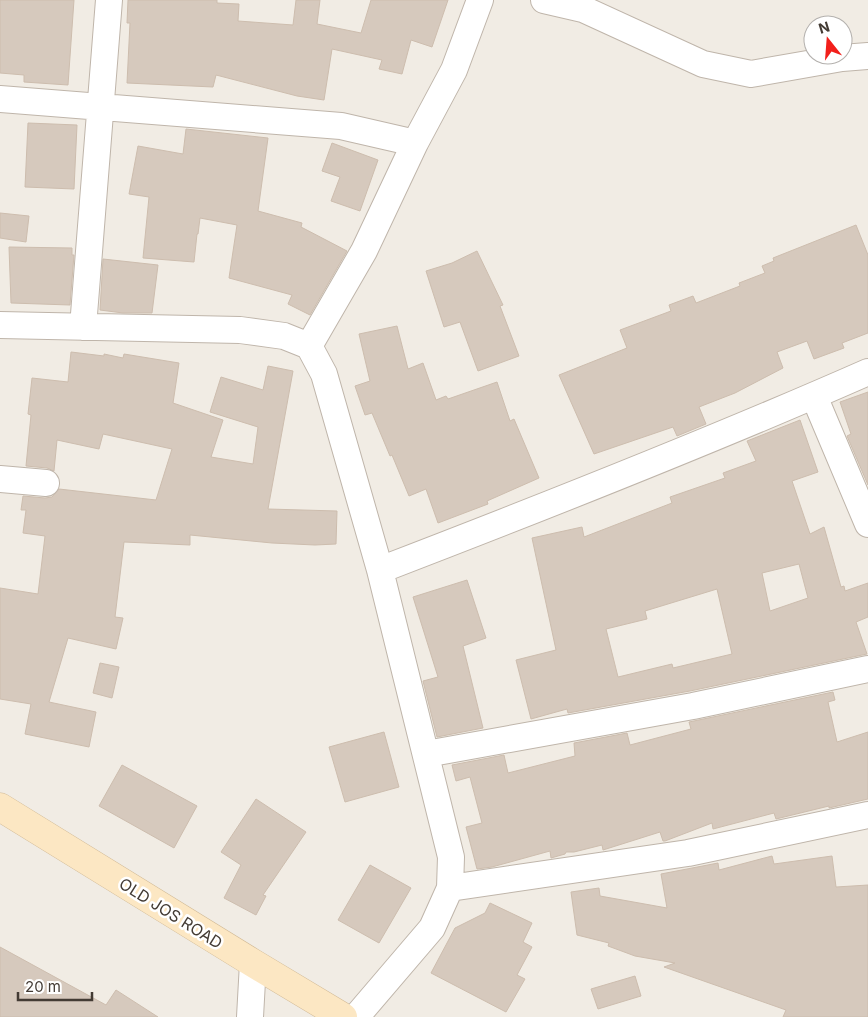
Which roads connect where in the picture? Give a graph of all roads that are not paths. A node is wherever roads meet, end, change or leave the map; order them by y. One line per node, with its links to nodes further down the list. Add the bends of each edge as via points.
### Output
1 (109, 0): 6 (street)
2 (480, 0): 7 (street, via 454,70)
3 (544, 0): 4 (street, via 583,10 703,64 751,74)
4 (868, 56)
5 (0, 99): 6 (street)
6 (101, 107): 7 (street, via 341,126); 9 (street)
7 (415, 143): 10 (street, via 364,251)
8 (0, 325): 9 (street)
9 (83, 327): 10 (street, via 240,330 284,336)
10 (309, 346): 16 (street, via 324,374)
11 (868, 372): 12 (street)
12 (814, 396): 15 (street); 16 (street)
13 (0, 479): 14 (street)
14 (46, 483)
15 (868, 524)
16 (380, 570): 18 (street)
17 (868, 669): 18 (street, via 693,706)
18 (426, 754): 21 (street, via 451,857)
19 (0, 807): 22 (main road, OLD JOS ROAD)
20 (868, 815): 21 (street, via 688,853)
21 (450, 888): 25 (street, via 432,928)
22 (253, 963): 23 (street); 24 (main road, OLD JOS ROAD)
23 (250, 1017)
24 (344, 1017)
25 (356, 1017)

